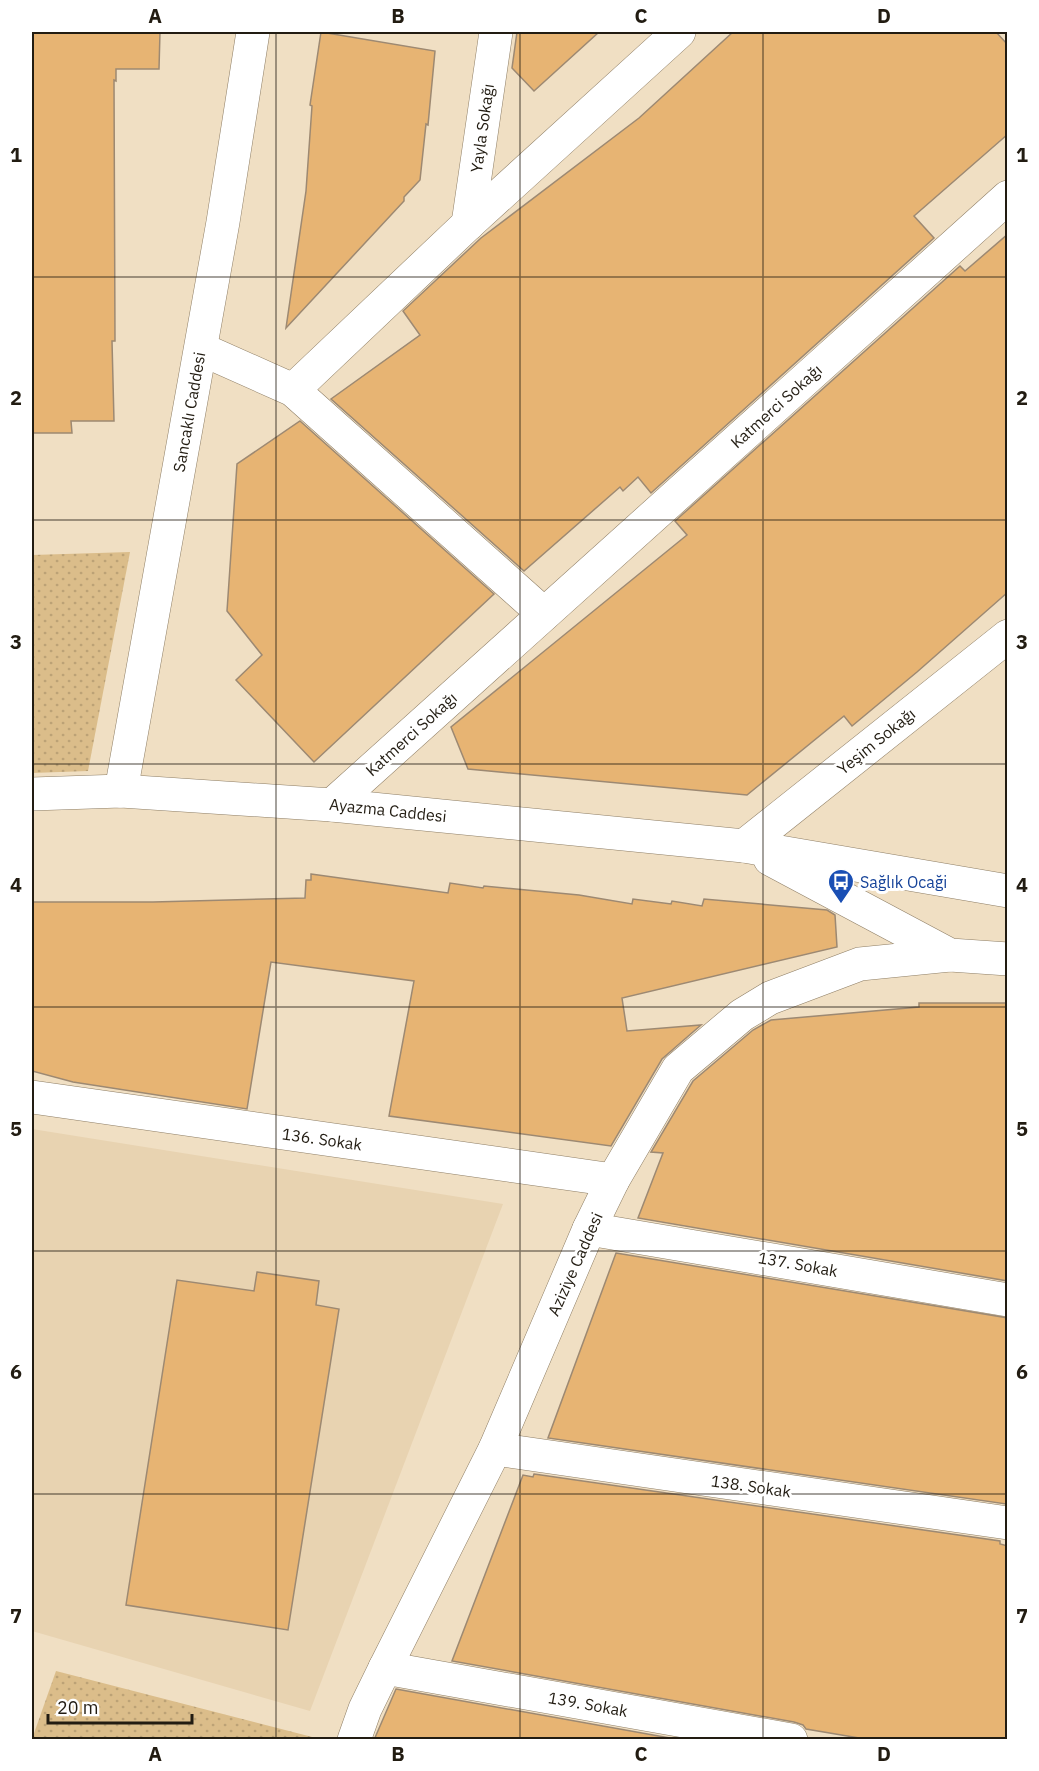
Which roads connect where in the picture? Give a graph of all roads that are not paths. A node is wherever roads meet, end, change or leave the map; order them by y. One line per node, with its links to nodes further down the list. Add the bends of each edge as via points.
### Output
1 (254, 32): 6 (street, Sancaklı Caddesi)
2 (496, 32): 5 (street, Yayla Sokağı)
3 (679, 32): 5 (street)
4 (1008, 197): 8 (street, Katmerci Sokağı)
5 (468, 224): 7 (street)
6 (201, 349): 7 (street); 10 (street, Sancaklı Caddesi)
7 (293, 390): 8 (street)
8 (544, 614): 12 (street, Katmerci Sokağı)
9 (1008, 636): 13 (street, Yeşim Sokağı)
10 (121, 791): 11 (street, Ayazma Caddesi); 12 (street, Ayazma Caddesi)
11 (32, 794)
12 (332, 805): 13 (street, Ayazma Caddesi)
13 (744, 846): 14 (street, Ayazma Caddesi); 15 (street)
14 (1008, 891)
15 (950, 955): 16 (street); 18 (street, Aziziye Caddesi, via 861,964 771,998 742,1015 678,1069)
16 (1008, 960)
17 (32, 1097): 18 (street, 136. Sokak)
18 (614, 1180): 19 (street, Aziziye Caddesi)
19 (589, 1229): 20 (street, 137. Sokak); 21 (street, Aziziye Caddesi)
20 (1008, 1300)
21 (495, 1449): 22 (street, 138. Sokak); 23 (street, Aziziye Caddesi)
22 (1008, 1523)
23 (384, 1668): 24 (street, Aziziye Caddesi); 25 (street, 139. Sokak)
24 (354, 1740)
25 (791, 1740)

